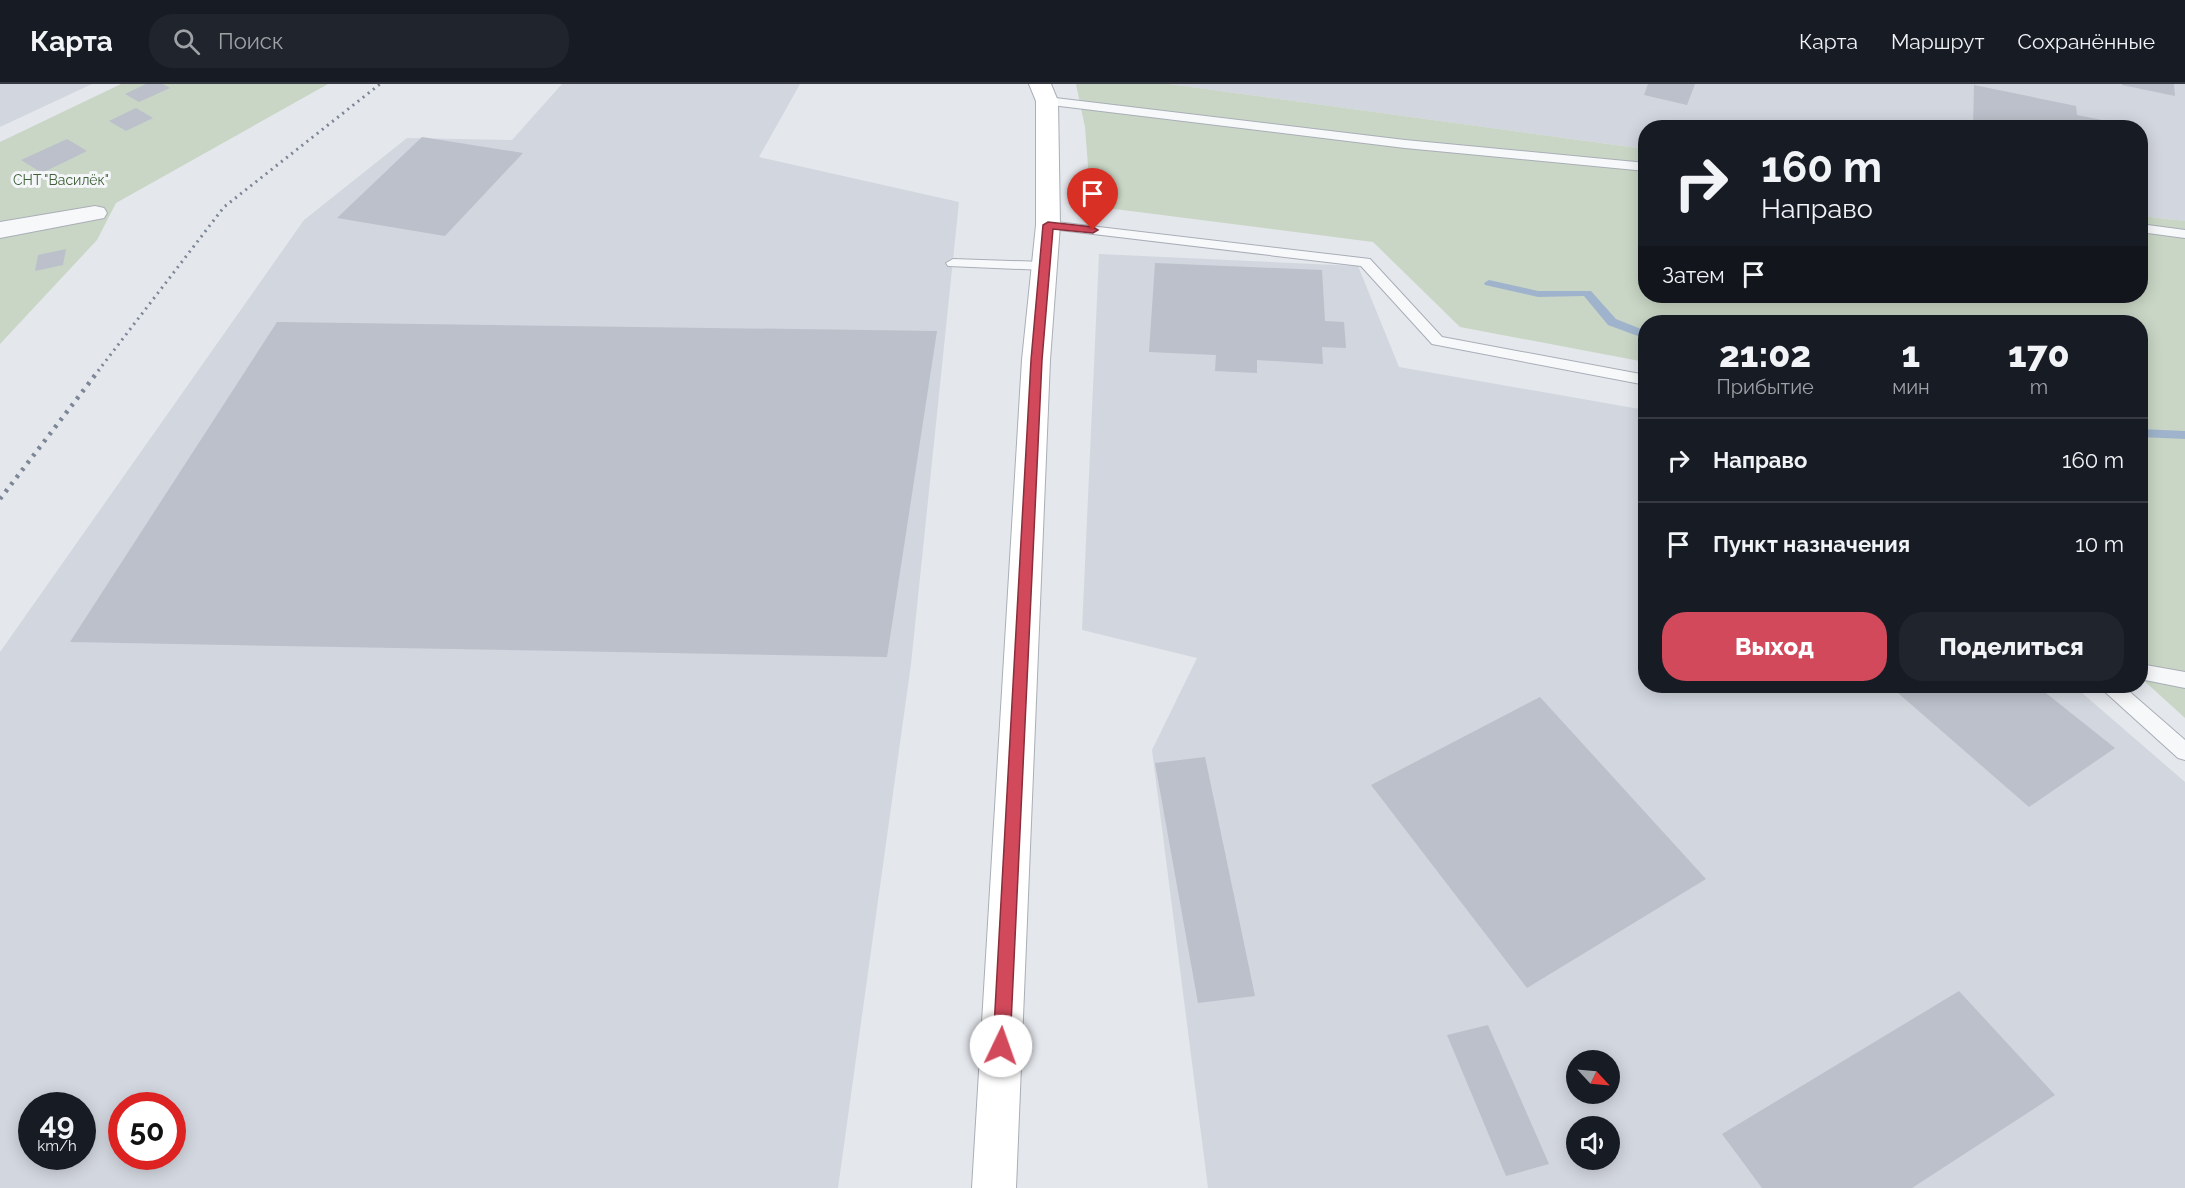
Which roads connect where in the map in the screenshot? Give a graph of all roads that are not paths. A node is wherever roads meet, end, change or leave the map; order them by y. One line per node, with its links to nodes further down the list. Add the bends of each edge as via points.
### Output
1 (1044, 92): 2 (lane, via 1405,144); 4 (main road)
2 (1638, 166)
3 (95, 213): 6 (street)
4 (1048, 225): 9 (main road); 10 (lane, via 1365,262 1437,341)
5 (2148, 229): 7 (lane)
6 (0, 230)
7 (2185, 234)
8 (953, 263): 9 (lane)
9 (1044, 266): 15 (main road)
10 (1638, 379)
11 (2148, 673): 12 (lane)
12 (2185, 680)
13 (2120, 693): 14 (lane)
14 (2185, 753)
15 (994, 1188)

